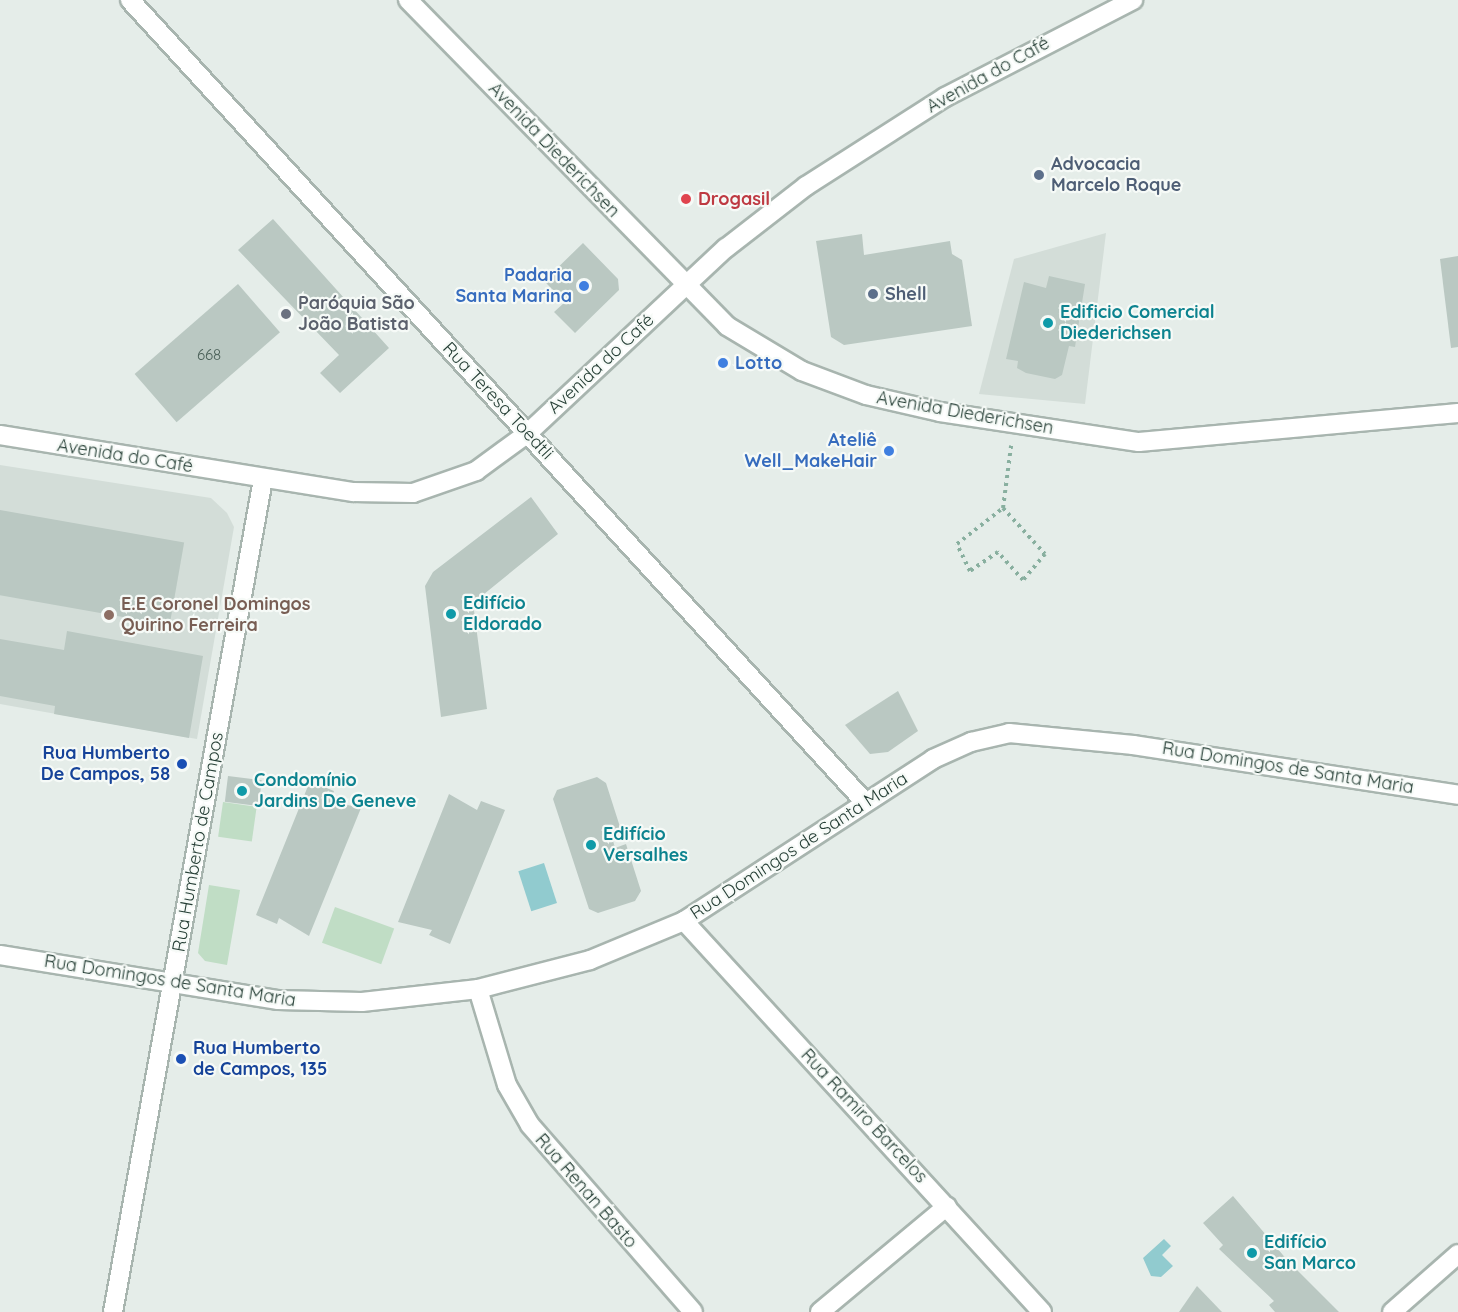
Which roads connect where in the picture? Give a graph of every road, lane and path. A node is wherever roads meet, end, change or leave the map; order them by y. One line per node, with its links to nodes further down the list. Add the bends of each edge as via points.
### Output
1 (130, 0): 7 (street, Rua Teresa Toedtli)
2 (408, 0): 4 (street, Avenida Diederichsen)
3 (1133, 0): 4 (street, Avenida do Café, via 945,97 806,186)
4 (685, 284): 6 (street, Avenida Diederichsen, via 734,331 802,371 866,395); 7 (street, Avenida do Café)
5 (1458, 412): 6 (street, Avenida Diederichsen, via 1139,442)
6 (1014, 423): 10 (path)
7 (528, 433): 9 (street, Avenida do Café, via 476,471 413,493 353,492); 12 (street, Rua Teresa Toedtli)
8 (0, 435): 9 (street, Avenida do Café)
9 (263, 479): 15 (street, Rua Humberto de Campos)
10 (1003, 508): 10 (path, via 1044,554 1023,580 998,552 970,571 957,543)
11 (1458, 795): 12 (street, Rua Domingos de Santa Maria, via 1133,745 1009,733 970,741 933,759)
12 (865, 802): 13 (street, Rua Domingos de Santa Maria)
13 (684, 921): 16 (street, Rua Domingos de Santa Maria, via 590,960); 17 (street, Rua Ramiro Barcelos)
14 (0, 954): 15 (street, Rua Domingos de Santa Maria)
15 (173, 984): 16 (street, Rua Domingos de Santa Maria, via 335,1002); 19 (street, Rua Humberto de Campos)
16 (478, 989): 20 (street, Rua Renan Basto, via 507,1085 530,1125)
17 (947, 1206): 21 (street); 22 (street, Rua Ramiro Barcelos)
18 (1458, 1254): 23 (street)
19 (113, 1312)
20 (693, 1312)
21 (820, 1312)
22 (1042, 1312)
23 (1392, 1312)

